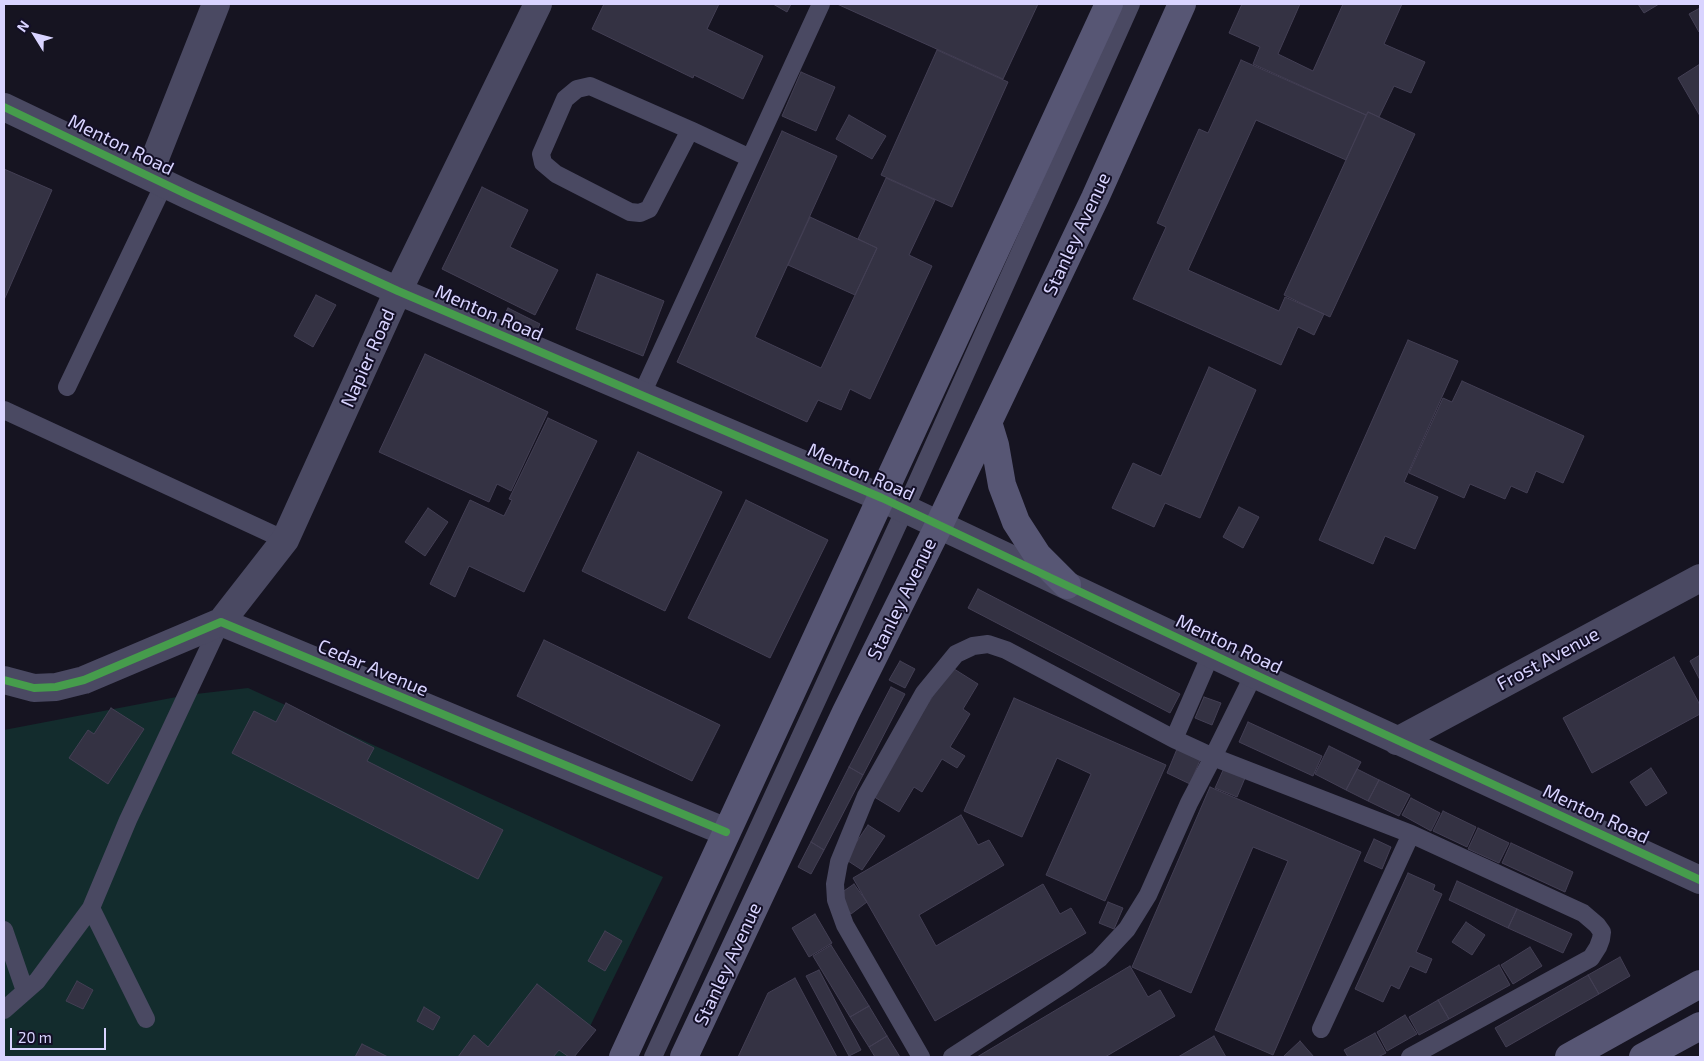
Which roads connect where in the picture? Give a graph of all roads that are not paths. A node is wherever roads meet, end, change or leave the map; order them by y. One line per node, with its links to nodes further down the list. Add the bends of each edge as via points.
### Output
1 (216, 4): 10 (street)
2 (538, 4): 11 (street, Napier Road)
3 (821, 4): 9 (lane)
4 (1108, 4): 16 (main road)
5 (1131, 4): 16 (lane)
6 (1182, 4): 15 (main road, Stanley Avenue, via 1095,198)
7 (4, 107): 10 (street, Menton Road)
8 (690, 130): 8 (lane, via 649,209 640,213 630,212 556,174 543,163 541,154 565,99 577,89 590,86); 9 (lane)
9 (750, 158): 13 (lane)
10 (156, 180): 11 (street, Menton Road); 12 (lane)
11 (398, 291): 13 (street, Menton Road); 18 (street, Napier Road)
12 (67, 387)
13 (641, 396): 16 (street, Menton Road)
14 (4, 410): 18 (lane)
15 (988, 422): 17 (main road, Stanley Avenue); 20 (main road, via 996,445 1002,485 1016,522 1038,556)
16 (893, 503): 17 (street, Menton Road); 28 (main road); 40 (lane)
17 (939, 525): 20 (street, Menton Road); 41 (main road, Stanley Avenue, via 842,721)
18 (286, 540): 21 (street, Napier Road)
19 (1700, 578): 26 (street, Frost Avenue)
20 (1067, 584): 22 (street, Menton Road)
21 (221, 622): 24 (street, via 84,680 34,688); 28 (street, Cedar Avenue); 31 (lane, via 128,820)
22 (1211, 654): 23 (street, Menton Road); 25 (lane)
23 (1254, 674): 26 (street, Menton Road); 27 (lane)
24 (4, 680)
25 (1174, 739): 27 (lane); 42 (lane, via 1006,650 988,644 973,646 956,654 924,693 866,796 840,862 835,884 836,900 845,925)
26 (1397, 741): 30 (street, Menton Road)
27 (1213, 757): 29 (lane); 43 (lane, via 1189,802 1148,895 1127,929 1099,959)
28 (726, 832): 39 (main road)
29 (1411, 834): 38 (lane); 44 (lane, via 1583,913 1602,932 1602,939 1591,958)
30 (1700, 880)
31 (91, 908): 34 (lane, via 37,981); 36 (lane)
32 (4, 930): 34 (lane)
33 (1700, 984): 45 (main road)
34 (25, 991): 35 (lane)
35 (4, 1010)
36 (146, 1019)
37 (1700, 1026): 46 (main road)
38 (1322, 1030)
39 (623, 1057)
40 (653, 1057)
41 (684, 1057)
42 (921, 1057)
43 (952, 1057)
44 (1410, 1057)
45 (1569, 1057)
46 (1643, 1057)

